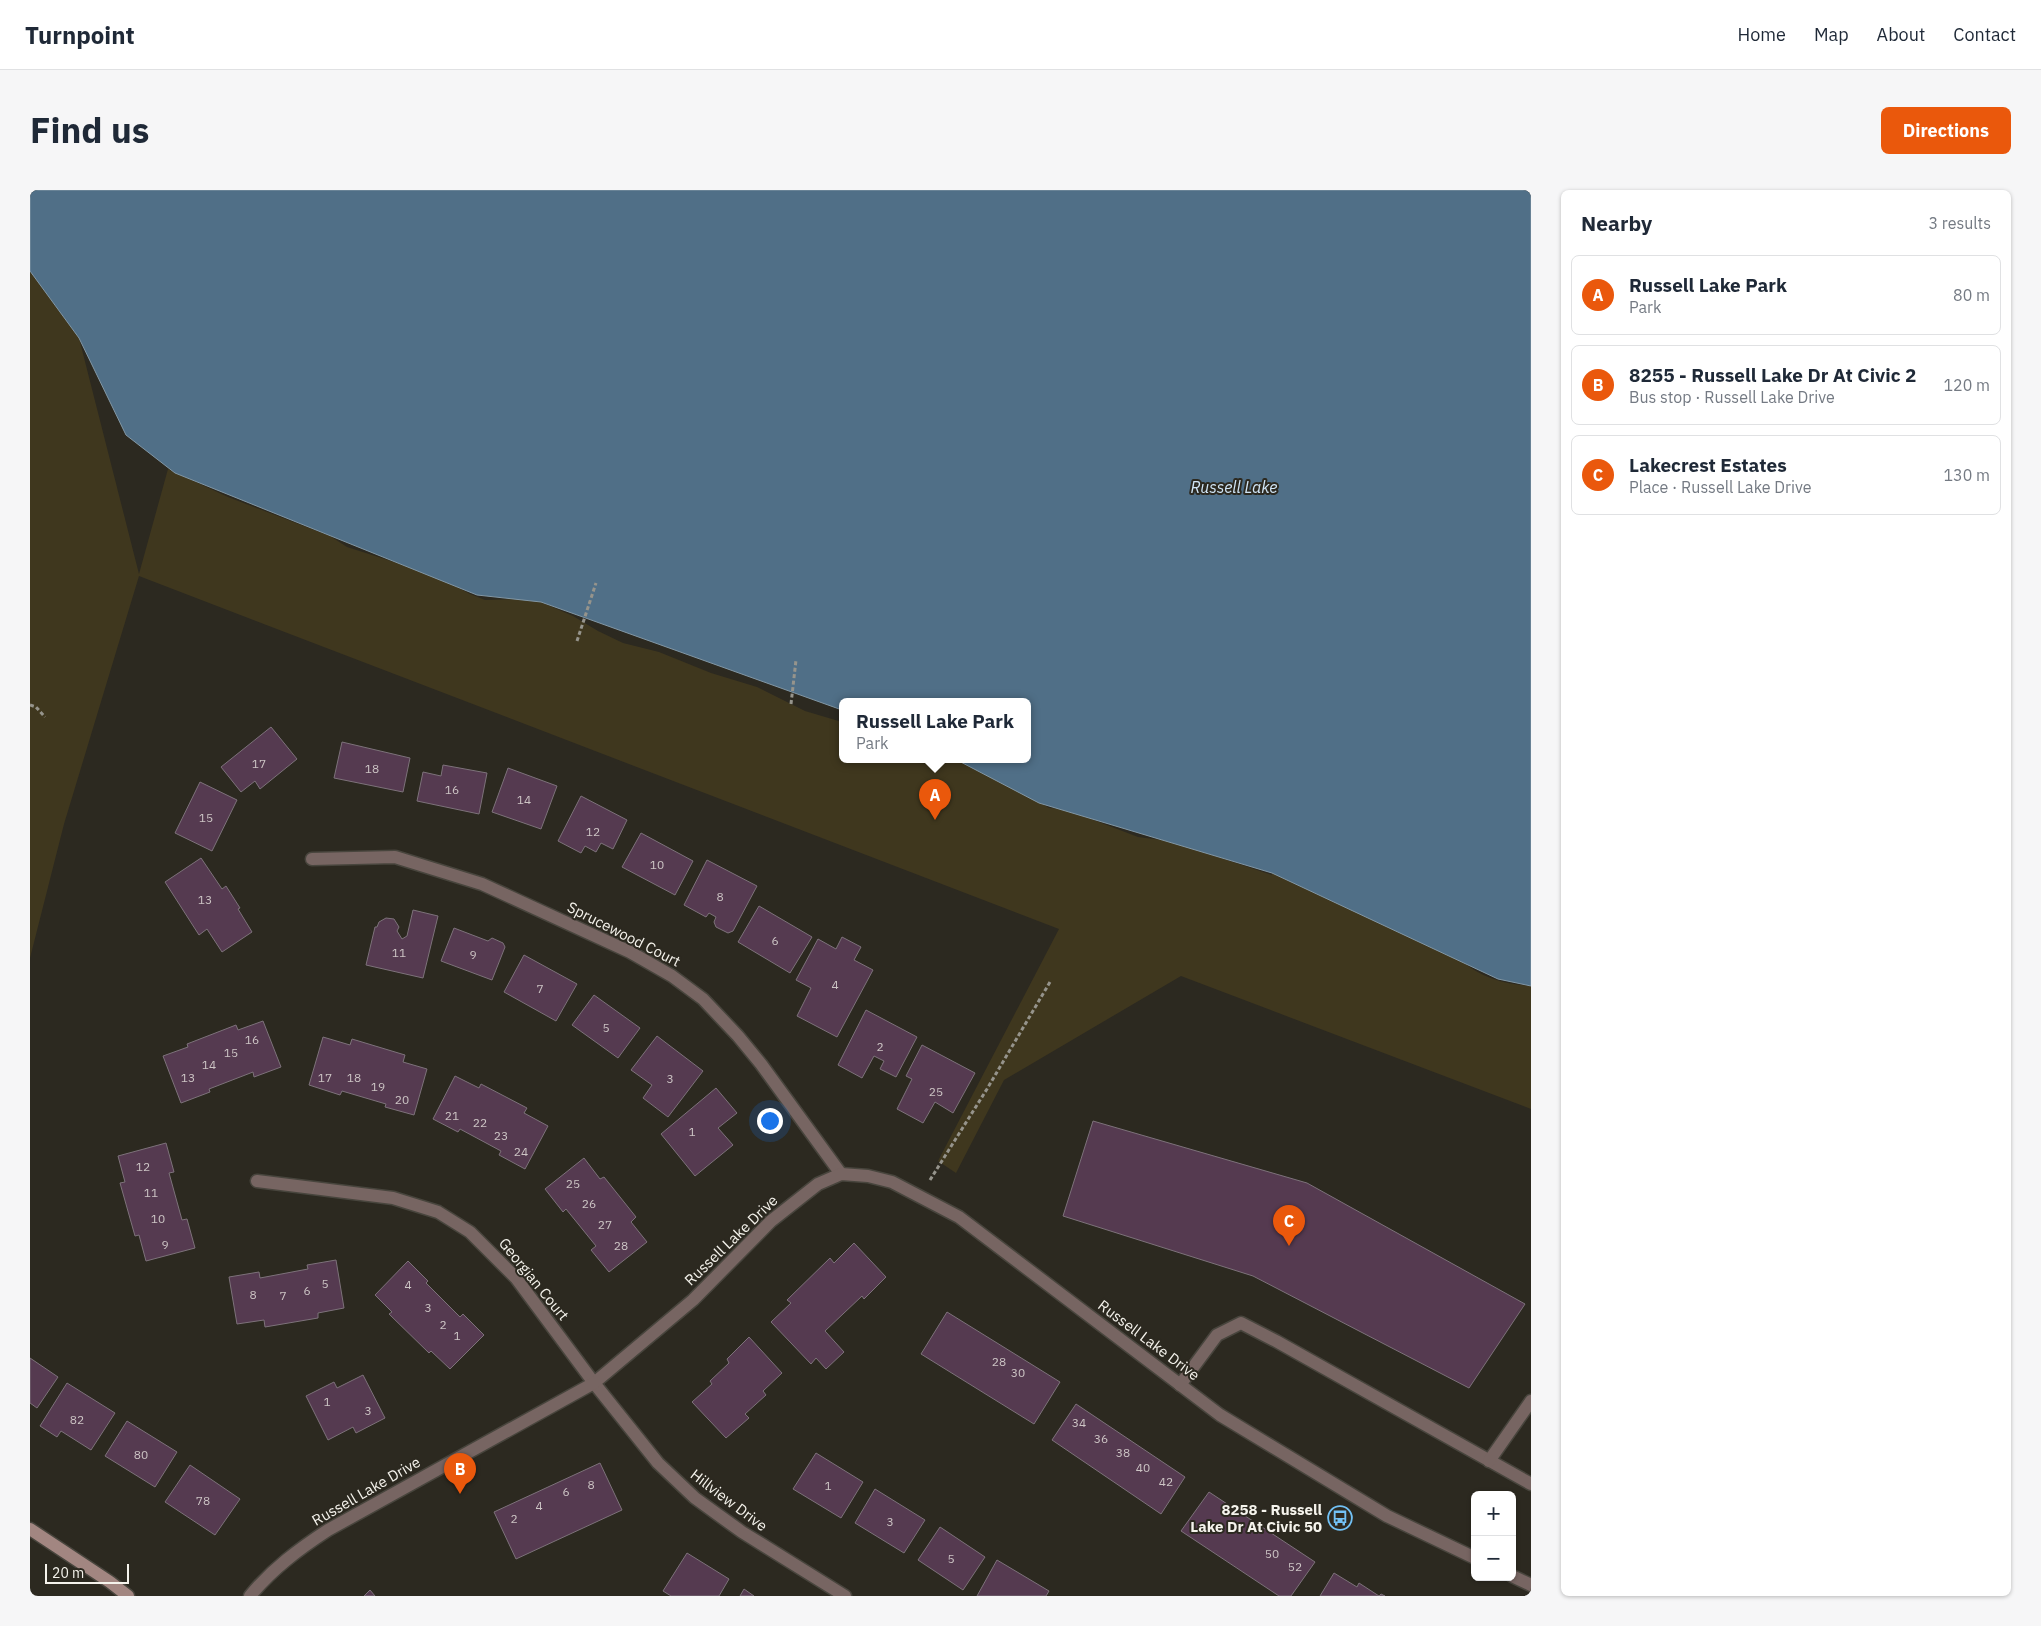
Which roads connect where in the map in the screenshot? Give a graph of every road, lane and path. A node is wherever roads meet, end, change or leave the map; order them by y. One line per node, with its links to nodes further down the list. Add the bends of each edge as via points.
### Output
1 (596, 583): 2 (path)
2 (577, 641)
3 (796, 660): 4 (path)
4 (791, 704)
5 (30, 705): 6 (path)
6 (45, 717)
7 (312, 859): 9 (street, Sprucewood Court, via 395,857 482,884 630,952 672,976 708,1004 738,1036)
8 (1050, 982): 11 (path)
9 (841, 1174): 11 (street, Russell Lake Drive, via 892,1182); 12 (street, Russell Lake Drive, via 818,1184 771,1221 693,1300)
10 (257, 1181): 12 (street, Georgian Court, via 393,1198 448,1218 470,1232 516,1278)
11 (920, 1195): 13 (street, Russell Lake Drive, via 959,1217)
12 (594, 1383): 22 (street, Russell Lake Drive, via 328,1530 292,1555); 23 (street, Hillview Drive, via 658,1463 695,1498 742,1532)
13 (1180, 1385): 15 (street, via 1217,1335 1241,1323); 18 (street, Russell Lake Drive, via 1220,1415 1387,1516)
14 (1531, 1402): 15 (street)
15 (1489, 1461): 16 (street)
16 (1531, 1484)
17 (30, 1529): 21 (street)
18 (1471, 1556)
19 (1516, 1578): 20 (street)
20 (1531, 1584)
21 (128, 1596)
22 (250, 1596)
23 (845, 1596)

